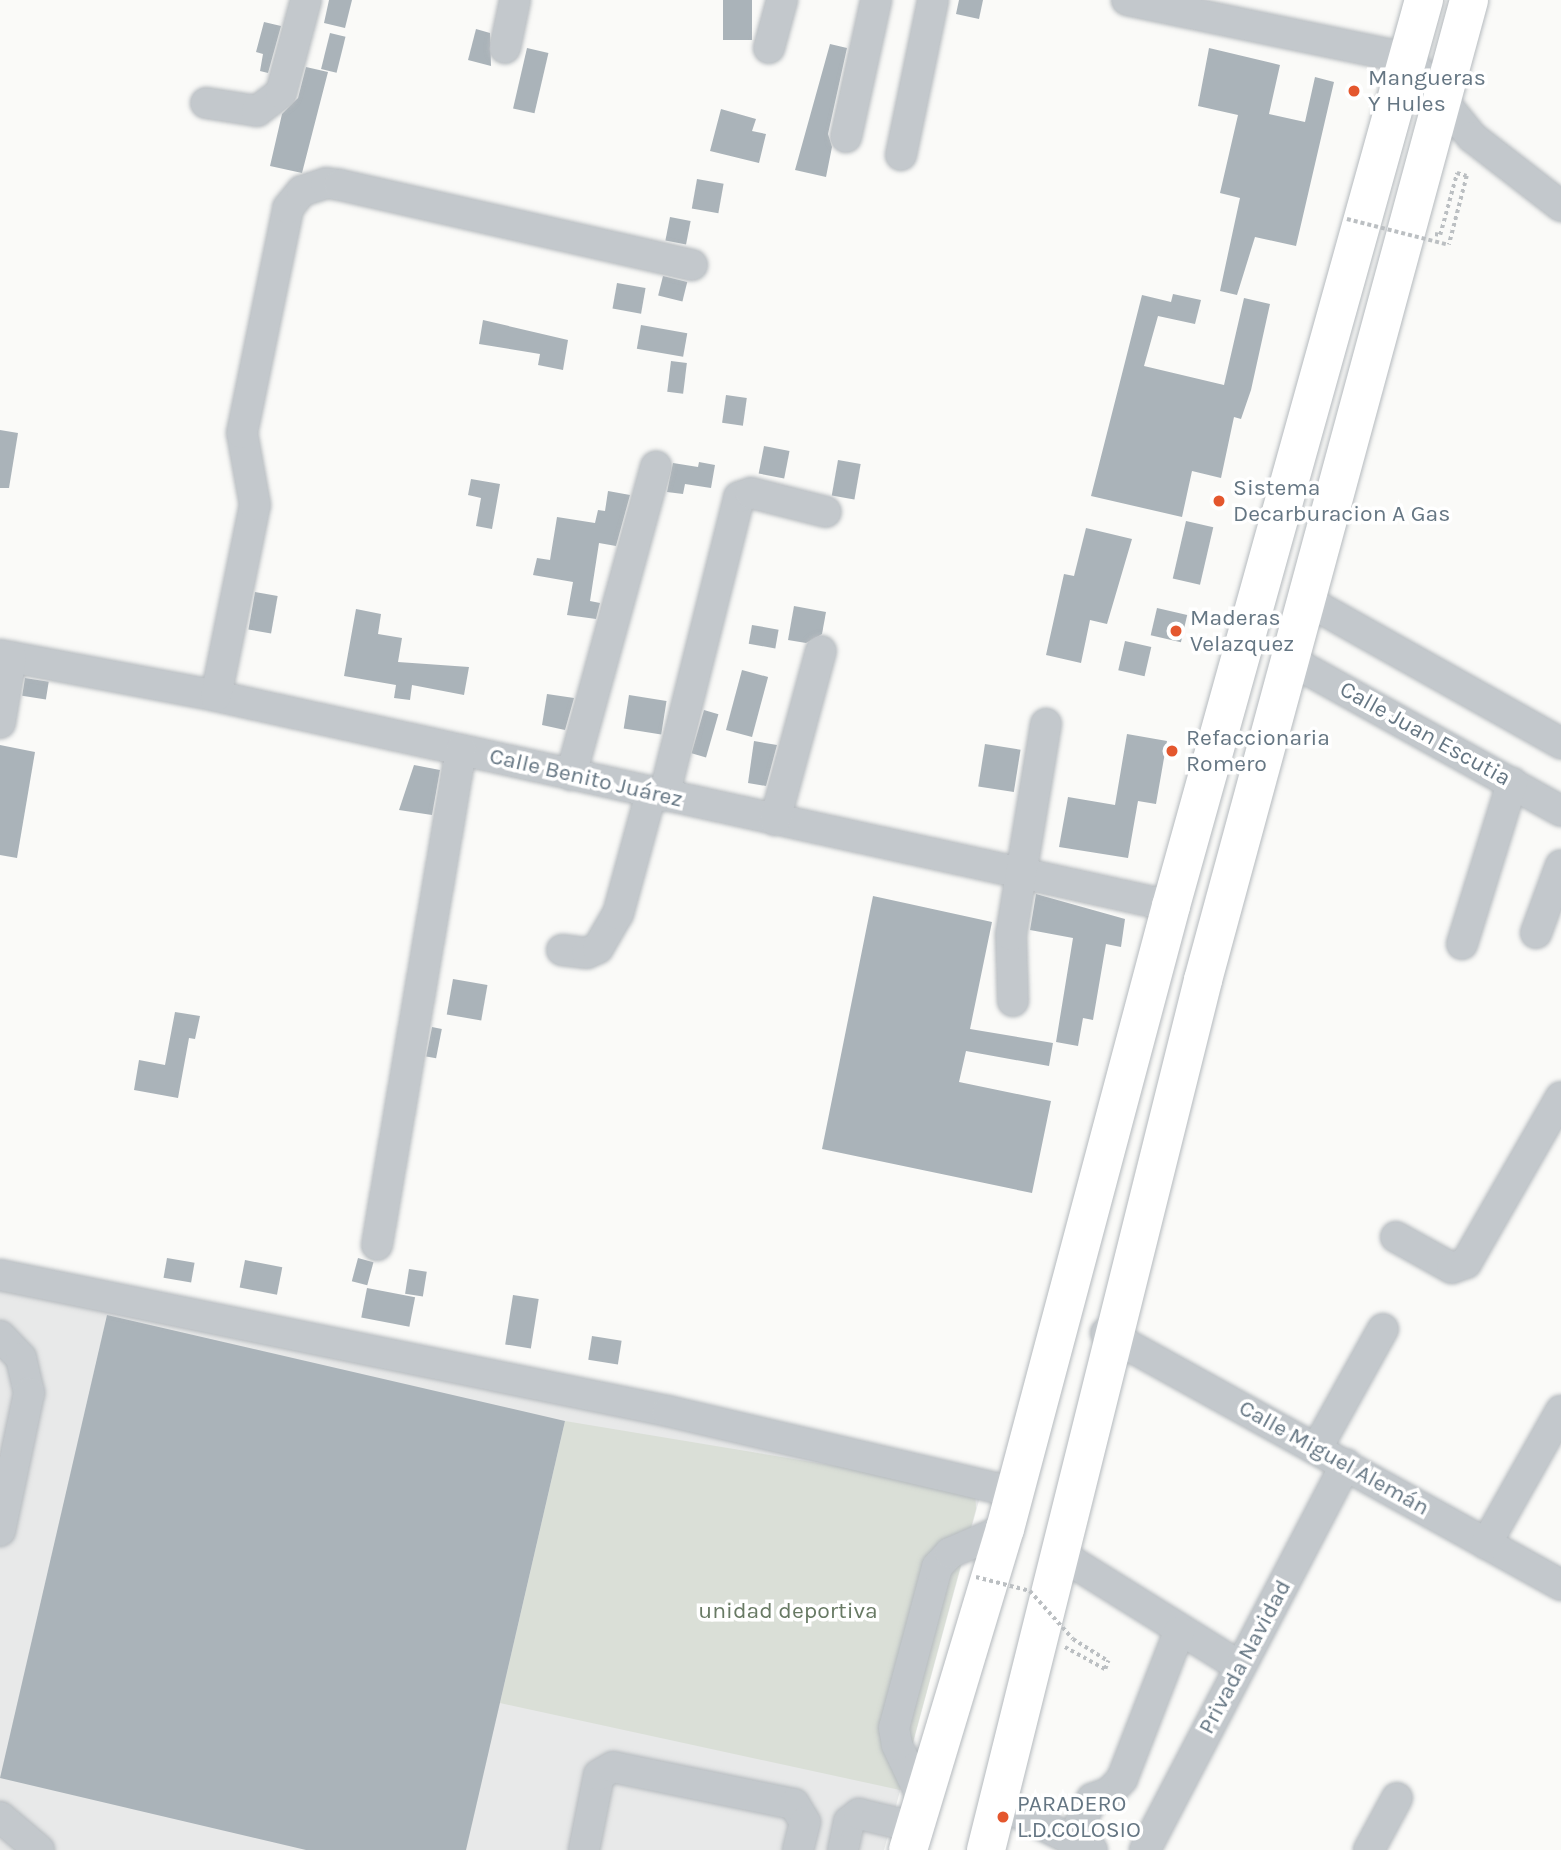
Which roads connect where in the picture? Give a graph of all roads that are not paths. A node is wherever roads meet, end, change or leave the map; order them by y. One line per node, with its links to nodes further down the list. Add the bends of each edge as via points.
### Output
1 (306, 0): 14 (street, via 293,60 273,102 257,111)
2 (514, 0): 10 (street)
3 (782, 0): 11 (street)
4 (876, 0): 15 (street)
5 (933, 0): 16 (street)
6 (1127, 0): 9 (street)
7 (1424, 0): 12 (main road)
8 (1469, 0): 13 (main road)
9 (1169, 4): 12 (street)
10 (505, 47)
11 (769, 48)
12 (1408, 58): 13 (street); 37 (main road)
13 (1441, 97): 17 (street, via 1486,150); 21 (main road)
14 (206, 103)
15 (846, 137)
16 (901, 155)
17 (1561, 206)
18 (692, 265): 25 (street, via 340,185 326,183 302,191 288,208 242,433 255,505)
19 (656, 466): 30 (street)
20 (826, 512): 32 (street, via 751,493 734,505)
21 (1304, 599): 24 (main road); 28 (street)
22 (821, 651): 34 (street)
23 (6, 656): 25 (street, Calle Benito Juárez); 26 (street)
24 (1289, 659): 31 (street, Calle Juan Escutia); 46 (main road)
25 (216, 696): 29 (street, Calle Benito Juárez)
26 (0, 723)
27 (1046, 724): 36 (street)
28 (1561, 743)
29 (461, 750): 30 (street, Calle Benito Juárez); 44 (street)
30 (571, 775): 32 (street, Calle Benito Juárez)
31 (1512, 783): 33 (street, Calle Juan Escutia); 39 (street)
32 (657, 794): 34 (street, Calle Benito Juárez); 40 (street, via 618,914 598,948 587,953)
33 (1561, 811)
34 (775, 820): 36 (street, Calle Benito Juárez)
35 (1561, 865): 38 (street)
36 (1020, 873): 37 (street, Calle Benito Juárez); 41 (street, via 1011,935)
37 (1171, 906): 52 (main road)
38 (1536, 933)
39 (1462, 944)
40 (562, 950)
41 (1013, 1001)
42 (1561, 1097): 43 (street, via 1466,1263 1452,1268)
43 (1396, 1237)
44 (377, 1245)
45 (0, 1275): 52 (street, via 668,1411)
46 (1114, 1327): 50 (street, Calle Miguel Alemán); 56 (main road); 70 (main road, via 1057,1509)
47 (1383, 1329): 50 (street)
48 (0, 1336): 54 (street, via 21,1358 29,1393)
49 (1561, 1411): 55 (street)
50 (1317, 1448): 51 (street, Calle Miguel Alemán)
51 (1346, 1464): 55 (street, Calle Miguel Alemán); 59 (street, Privada Navidad)
52 (1014, 1492): 53 (main road)
53 (1005, 1529): 60 (main road); 64 (street, via 950,1553 937,1566 894,1728)
54 (0, 1531)
55 (1486, 1544): 57 (street, Calle Miguel Alemán)
56 (1061, 1555): 58 (street); 62 (main road)
57 (1559, 1579)
58 (1178, 1632): 59 (street); 65 (street, via 1122,1779 1110,1792 1092,1799)
59 (1239, 1666): 72 (street, Privada Navidad)
60 (934, 1760): 64 (main road); 64 (main road, via 937,1796)
61 (1397, 1798): 73 (street)
62 (999, 1803): 65 (street); 71 (main road)
63 (0, 1817): 66 (street)
64 (918, 1831): 69 (street, via 859,1814 849,1822)
65 (1082, 1845)
66 (39, 1850)
67 (584, 1850): 68 (street, via 599,1774 609,1768 794,1804 805,1822)
68 (798, 1850)
69 (843, 1850)
70 (966, 1850)
71 (986, 1850)
72 (1145, 1850)
73 (1369, 1850)

